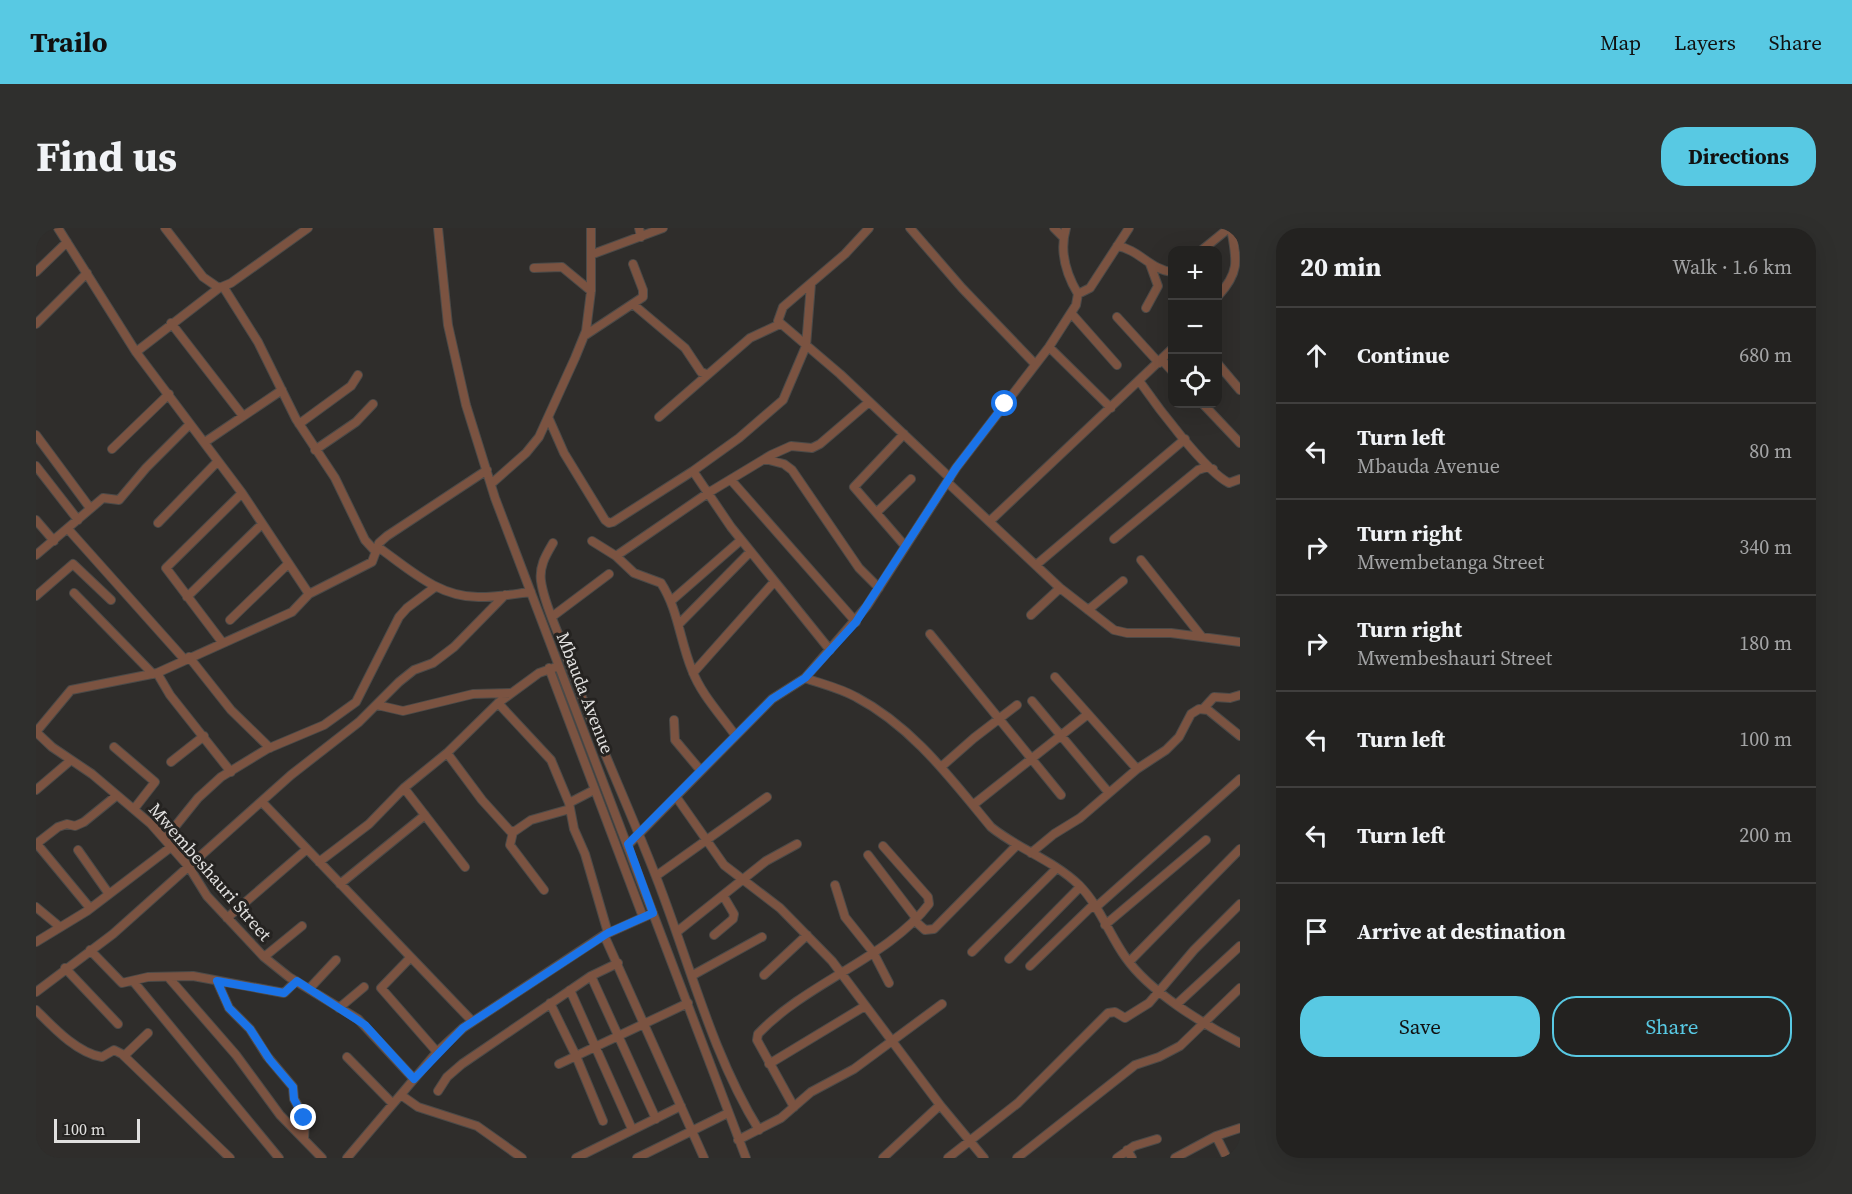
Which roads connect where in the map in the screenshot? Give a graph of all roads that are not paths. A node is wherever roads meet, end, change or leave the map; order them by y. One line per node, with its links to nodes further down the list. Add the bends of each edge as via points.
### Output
1 (58, 228): 16 (street)
2 (165, 228): 27 (street, via 203,278)
3 (308, 228): 27 (street)
4 (438, 228): 74 (street, Mbauda Avenue, via 448,325 466,405)
5 (591, 228): 19 (street)
6 (639, 228): 14 (street)
7 (663, 228): 14 (street)
8 (869, 228): 26 (street)
9 (910, 228): 44 (street)
10 (1054, 228): 15 (street)
11 (1066, 228): 15 (street)
12 (1130, 228): 17 (street)
13 (1230, 228): 18 (street); 29 (street, via 1239,271)
14 (641, 237): 19 (street)
15 (1064, 237): 30 (street, via 1065,269)
16 (67, 242): 24 (street); 25 (street)
17 (1117, 246): 21 (street); 30 (street, via 1090,288)
18 (1207, 246)
19 (592, 254): 28 (street)
20 (633, 264): 31 (street, via 644,293)
21 (1150, 264): 23 (street); 32 (street, via 1158,286)
22 (534, 268): 28 (street, via 562,267)
23 (1168, 271)
24 (36, 272)
25 (87, 273): 36 (street); 41 (street)
26 (811, 284): 37 (street, via 783,307 777,318); 39 (street)
27 (221, 288): 35 (street); 51 (street, via 258,342)
28 (591, 291): 38 (street)
29 (1222, 292)
30 (1078, 294): 33 (street)
31 (634, 305): 38 (street); 48 (street, via 676,339)
32 (1146, 308)
33 (1071, 313): 40 (street); 45 (street)
34 (1117, 317): 43 (street)
35 (171, 323): 41 (street); 58 (street)
36 (36, 324)
37 (780, 324): 39 (street); 48 (street, via 750,338)
38 (584, 336): 60 (street)
39 (806, 346): 54 (street); 75 (street, via 783,400)
40 (1049, 347): 44 (street); 56 (street)
41 (136, 352): 53 (street)
42 (1168, 354): 43 (street)
43 (1161, 362): 46 (street); 50 (street)
44 (1035, 364): 79 (street)
45 (1117, 365)
46 (1168, 367)
47 (1222, 369): 52 (street)
48 (706, 374): 59 (street)
49 (358, 375): 62 (street, via 351,386)
50 (1140, 382): 56 (street); 65 (street)
51 (282, 390): 58 (street); 62 (street)
52 (1240, 390)
53 (169, 394): 61 (street); 68 (street)
54 (870, 402): 63 (street); 70 (street, via 814,448 790,446)
55 (373, 404): 69 (street, via 356,423)
56 (1112, 408): 89 (street)
57 (1207, 408): 67 (street)
58 (243, 416): 66 (street)
59 (659, 417)
60 (549, 419): 75 (street, via 564,453 609,523); 80 (street, via 526,453)
61 (190, 424): 66 (street); 85 (street, via 118,501 104,498)
62 (299, 424): 69 (street)
63 (904, 434): 79 (street); 86 (street, via 854,488)
64 (36, 435): 85 (street)
65 (1185, 439): 73 (street); 105 (street)
66 (205, 442): 71 (street)
67 (1240, 444)
68 (112, 449)
69 (315, 450): 99 (street, via 335,478 365,540)
70 (765, 459): 78 (street); 110 (street, via 792,470 859,568)
71 (218, 461): 82 (street); 90 (street)
72 (36, 466): 88 (street)
73 (1213, 469): 77 (street, via 1227,483); 93 (street, via 1198,470)
74 (487, 470): 80 (street, Mbauda Avenue); 99 (street, via 387,536)
75 (693, 471): 83 (street)
76 (911, 479): 86 (street)
77 (1240, 479)
78 (730, 480): 83 (street); 124 (street)
79 (948, 480): 81 (street); 84 (street)
80 (491, 484): 112 (street, Mbauda Avenue)
81 (957, 491): 84 (street); 89 (street)
82 (242, 493): 91 (street); 117 (street, via 166,567)
83 (708, 494): 94 (street); 102 (street)
84 (938, 495): 98 (street)
85 (90, 508): 88 (street)
86 (877, 512): 98 (street)
87 (36, 520): 95 (street)
88 (78, 520): 92 (street)
89 (990, 521): 105 (street)
90 (158, 523)
91 (262, 524): 104 (street); 117 (street)
92 (68, 530): 95 (street); 131 (street)
93 (1114, 539)
94 (741, 540): 100 (street); 119 (street)
95 (54, 541): 101 (street)
96 (592, 541): 102 (street)
97 (553, 543): 122 (street, via 541,565 541,581)
98 (904, 546): 110 (street)
99 (377, 549): 109 (street); 114 (street, via 372,562)
100 (750, 552): 108 (street); 125 (street)
101 (36, 555)
102 (616, 556): 119 (street, via 634,573 661,583)
103 (1141, 560): 127 (street)
104 (288, 564): 114 (street); 123 (street)
105 (1036, 565): 111 (street)
106 (609, 574): 122 (street)
107 (1123, 581): 120 (street)
108 (774, 582): 130 (street); 135 (street)
109 (435, 587): 115 (street, via 478,597); 154 (street, via 399,617 356,702 324,725)
110 (879, 588): 124 (street)
111 (1060, 588): 120 (street); 121 (street)
112 (531, 592): 115 (street); 132 (street, Mbauda Avenue)
113 (74, 593): 134 (street)
114 (309, 594): 128 (street, via 292,612)
115 (505, 595): 142 (street, via 454,647 433,663 414,670)
116 (36, 596): 118 (street, via 73,564)
117 (187, 597): 128 (street)
118 (111, 600)
119 (670, 601): 125 (street)
120 (1088, 610): 127 (street, via 1120,632)
121 (1031, 615)
122 (552, 616): 178 (street)
123 (230, 620)
124 (856, 622): 130 (street)
125 (679, 624): 135 (street, via 680,639)
126 (930, 634): 147 (street)
127 (1202, 637): 129 (street)
128 (222, 642): 131 (street)
129 (1240, 642)
130 (830, 650): 137 (street)
131 (187, 659): 134 (street); 154 (street)
132 (559, 666): 133 (street); 183 (street, Mbauda Avenue)
133 (549, 668): 138 (street); 166 (street)
134 (155, 673): 148 (street, via 71,690); 150 (street)
135 (693, 673): 149 (street)
136 (1055, 677): 145 (street)
137 (805, 678): 149 (street, via 772,699); 159 (street, via 843,690 872,706 916,739)
138 (510, 693): 141 (street); 142 (street, via 473,693 403,711)
139 (1240, 695): 144 (street, via 1230,699 1214,697)
140 (1032, 701): 152 (street)
141 (498, 703): 155 (street); 174 (street, via 551,760)
142 (377, 705): 172 (street)
143 (1017, 705): 147 (street)
144 (1203, 708): 151 (street); 160 (street, via 1191,714 1174,743)
145 (1088, 714): 152 (street); 160 (street)
146 (674, 720): 161 (street, via 675,740)
147 (999, 720): 156 (street); 159 (street)
148 (36, 732): 157 (street, Mwembeshauri Street)
149 (735, 735): 161 (street)
150 (204, 736): 158 (street); 162 (street)
151 (1240, 736)
152 (1060, 737): 156 (street); 167 (street)
153 (114, 747): 175 (street, via 155,782)
154 (270, 748): 162 (street)
155 (447, 753): 164 (street); 177 (street, via 482,800)
156 (1030, 758): 168 (street); 173 (street)
157 (70, 761): 165 (street); 169 (street, Mwembeshauri Street)
158 (171, 762)
159 (941, 767): 173 (street)
160 (1137, 770): 167 (street)
161 (701, 771): 171 (street)
162 (231, 772): 181 (street, via 212,783)
163 (1240, 779): 206 (street)
164 (404, 788): 176 (street); 192 (street, via 369,824)
165 (36, 790)
166 (594, 790): 174 (street); 209 (street)
167 (1109, 793): 190 (street)
168 (1061, 795)
169 (116, 796): 175 (street, Mwembeshauri Street); 182 (street, via 84,822 75,826 64,824)
170 (767, 797): 180 (street)
171 (676, 798): 178 (street); 180 (street)
172 (262, 802): 187 (street); 193 (street)
173 (973, 805): 185 (street, via 991,827)
174 (570, 806): 177 (street, via 531,820); 216 (street)
175 (134, 809): 181 (street, Mwembeshauri Street)
176 (425, 815): 194 (street); 198 (street)
177 (513, 832): 201 (street, via 510,845)
178 (639, 835): 183 (street); 196 (street)
179 (1206, 840): 212 (street)
180 (707, 841): 196 (street); 197 (street, via 724,865)
181 (168, 843): 193 (street, Mwembeshauri Street); 202 (street)
182 (36, 844): 207 (street)
183 (628, 844): 208 (street, Mbauda Avenue)
184 (797, 844): 197 (street, via 766,861)
185 (1017, 845): 190 (street); 211 (street, via 934,929 925,930)
186 (883, 846): 211 (street, via 930,899)
187 (307, 849): 192 (street); 210 (street)
188 (1240, 849): 229 (street)
189 (78, 850): 202 (street)
190 (1031, 853): 195 (street)
191 (868, 855): 211 (street)
192 (319, 862): 198 (street)
193 (189, 867): 210 (street, Mwembeshauri Street); 222 (street)
194 (465, 867)
195 (1057, 868): 200 (street); 223 (street)
196 (656, 876): 215 (street)
197 (743, 880): 203 (street); 218 (street)
198 (340, 884): 226 (street)
199 (835, 885): 224 (street, via 845,917)
200 (1080, 887): 206 (street); 227 (street)
201 (544, 890)
202 (109, 894): 207 (street)
203 (724, 897): 215 (street); 217 (street, via 734,919)
204 (1240, 904): 247 (street)
205 (36, 907): 214 (street)
206 (1094, 907): 212 (street); 231 (street)
207 (90, 908): 214 (street)
208 (653, 913): 209 (street); 249 (street, Mbauda Avenue)
209 (643, 917): 216 (street)
210 (227, 918): 225 (street, Mwembeshauri Street)
211 (915, 919): 224 (street)
212 (1105, 925): 229 (street)
213 (302, 926): 225 (street)
214 (60, 927): 220 (street)
215 (678, 931): 234 (street)
216 (606, 934): 230 (street); 256 (street)
217 (714, 935)
218 (807, 935): 233 (street); 235 (street)
219 (762, 937): 234 (street)
220 (36, 942)
221 (1240, 945): 251 (street)
222 (90, 950): 232 (street); 238 (street, via 119,982)
223 (972, 951)
224 (873, 952): 233 (street); 241 (street)
225 (264, 957): 240 (street, Mwembeshauri Street)
226 (410, 958): 256 (street); 264 (street, via 381,988)
227 (1009, 959)
228 (336, 960): 244 (street)
229 (1128, 962): 247 (street)
230 (618, 963): 236 (street); 258 (street)
231 (1030, 966)
232 (65, 968): 246 (street); 257 (street)
233 (840, 972): 252 (street); 269 (street, via 758,1034 757,1040)
234 (693, 975): 282 (street, via 731,1077)
235 (764, 975)
236 (591, 976): 245 (street); 260 (street)
237 (169, 978): 238 (street); 239 (street, via 193,976); 286 (street)
238 (133, 981): 291 (street)
239 (217, 981): 240 (street, via 284,993); 286 (street, via 229,1008 250,1029 293,1087 294,1099 304,1118)
240 (297, 981): 244 (street, Mwembeshauri Street)
241 (889, 983)
242 (364, 987): 253 (street)
243 (1240, 988): 255 (street)
244 (309, 989): 253 (street, Mwembeshauri Street)
245 (570, 990): 248 (street); 263 (street)
246 (36, 992)
247 (1158, 992): 251 (street); 288 (street, via 1129,1017 1108,1013 1035,1087)
248 (550, 1003): 266 (street); 271 (street, via 462,1064)
249 (688, 1003): 258 (street); 277 (street, Mbauda Avenue)
250 (942, 1004): 261 (street)
251 (1177, 1005): 255 (street)
252 (865, 1006): 261 (street); 269 (street)
253 (339, 1008): 270 (street, Mwembeshauri Street, via 365,1025)
254 (36, 1010): 265 (street, via 93,1054 102,1057 114,1050)
255 (1205, 1021): 262 (street); 302 (street, via 1180,1046 1135,1065)
256 (472, 1022): 264 (street)
257 (118, 1024)
258 (642, 1026): 260 (street); 275 (street)
259 (148, 1033): 265 (street)
260 (619, 1036): 263 (street); 278 (street)
261 (891, 1041): 274 (street); 276 (street)
262 (1240, 1042)
263 (595, 1047): 266 (street); 281 (street)
264 (437, 1052): 270 (street)
265 (124, 1056): 290 (street)
266 (576, 1056): 268 (street); 279 (street)
267 (346, 1057): 273 (street)
268 (559, 1064)
269 (770, 1064): 276 (street)
270 (414, 1079): 272 (street)
271 (438, 1091)
272 (401, 1095): 273 (street); 294 (street, via 418,1107 477,1126)
273 (393, 1104): 293 (street)
274 (940, 1105): 288 (street); 299 (street)
275 (681, 1106): 278 (street); 283 (street)
276 (794, 1107): 282 (street)
277 (728, 1113): 283 (street); 287 (street, Mbauda Avenue)
278 (656, 1119): 281 (street)
279 (603, 1121)
280 (1240, 1128): 284 (street)
281 (632, 1129): 295 (street)
282 (759, 1130): 287 (street)
283 (693, 1131): 296 (street); 297 (street)
284 (1216, 1136): 305 (street); 306 (street)
285 (1157, 1138): 289 (street)
286 (304, 1139): 292 (street)
287 (738, 1140): 298 (street, Mbauda Avenue)
288 (970, 1141): 300 (street); 301 (street)
289 (1127, 1150): 303 (street); 304 (street)
290 (230, 1158)
291 (279, 1158)
292 (322, 1158)
293 (347, 1158)
294 (522, 1158)
295 (576, 1158)
296 (637, 1158)
297 (704, 1158)
298 (746, 1158)
299 (883, 1158)
300 (948, 1158)
301 (984, 1158)
302 (1017, 1158)
303 (1117, 1158)
304 (1132, 1158)
305 (1175, 1158)
306 (1227, 1158)

